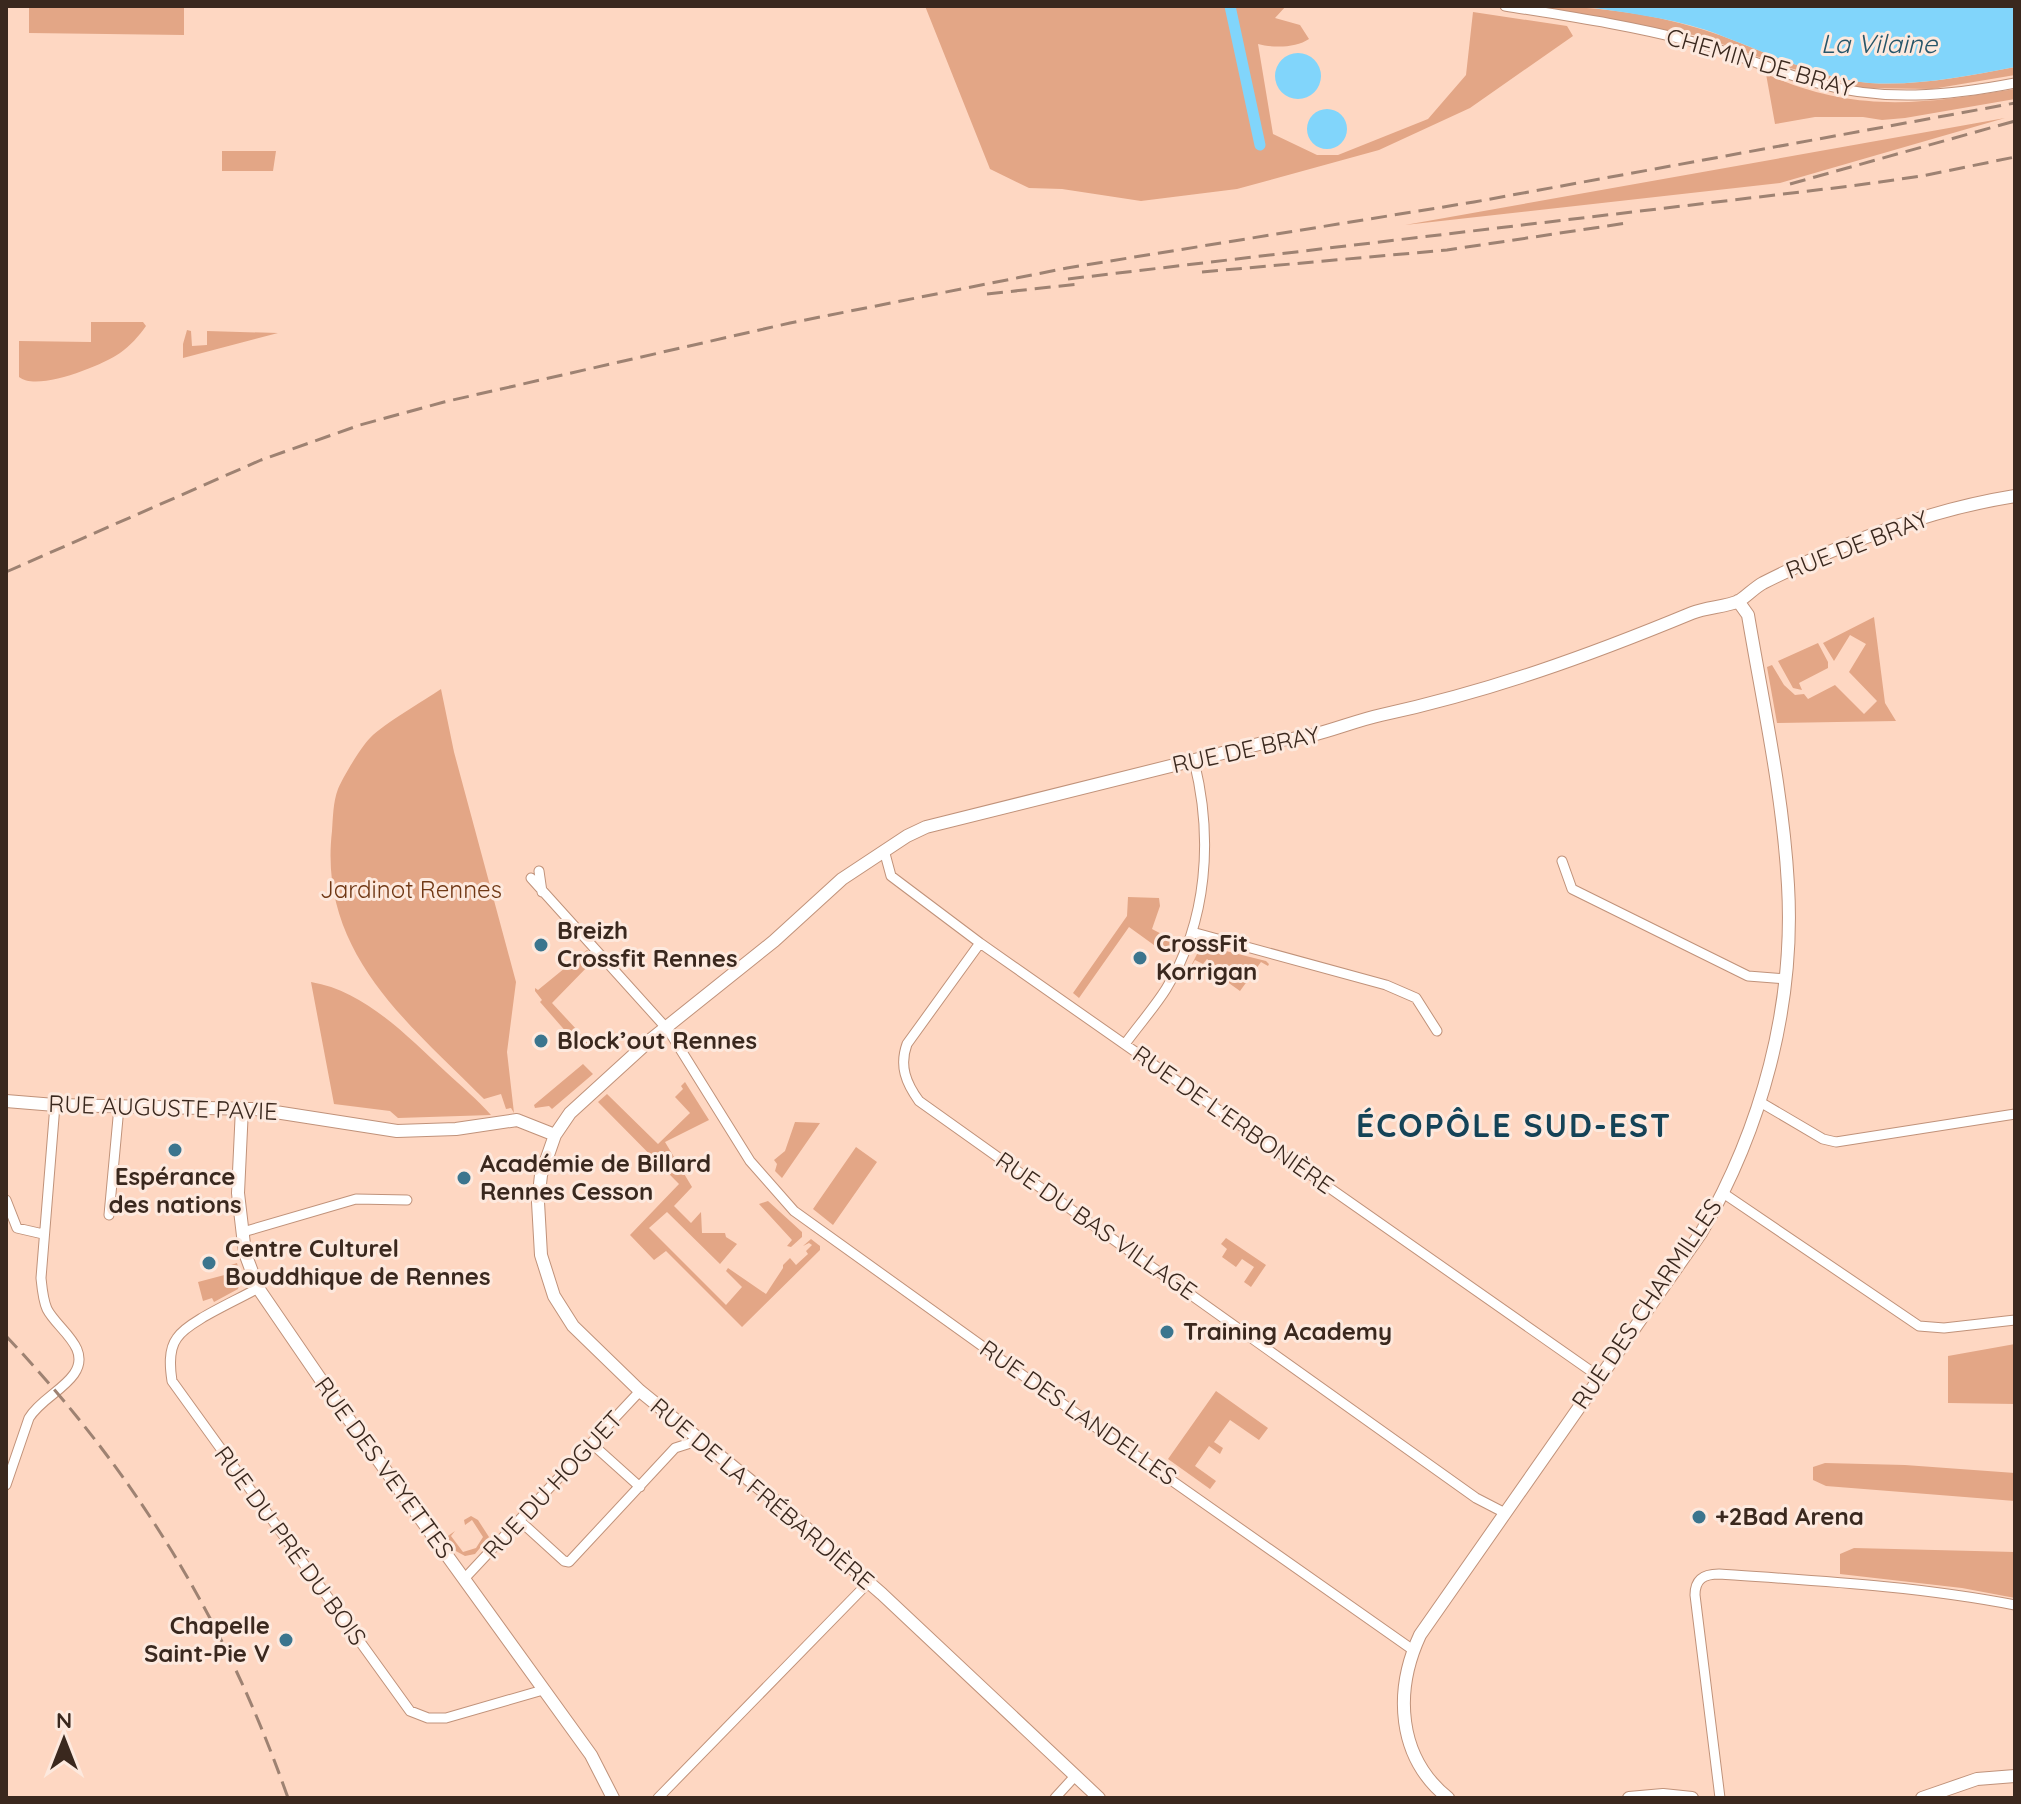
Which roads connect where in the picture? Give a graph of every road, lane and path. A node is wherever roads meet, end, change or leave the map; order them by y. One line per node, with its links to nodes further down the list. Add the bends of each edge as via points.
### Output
1 (1505, 6): 2 (street, CHEMIN DE BRAY, via 1668,35 1819,84 1873,95 1977,91)
2 (2015, 83)
3 (2015, 496): 4 (street, RUE DE BRAY, via 1884,531 1790,570)
4 (1738, 601): 5 (street, RUE DE BRAY, via 1696,611 1556,667 1463,696); 11 (street, RUE DES CHARMILLES, via 1781,815 1788,872)
5 (1194, 761): 6 (street, RUE DE BRAY, via 948,820); 9 (street, via 1204,815 1205,865)
6 (884, 850): 10 (street, RUE DE L'ERBONIÈRE, via 891,876); 12 (street, RUE DE BRAY)
7 (1562, 861): 11 (street, via 1572,889 1748,976)
8 (535, 875): 12 (street, RUE DES LANDELLES, via 542,892)
9 (1192, 932): 13 (street, via 1386,985 1416,998); 14 (street, via 1165,990)
10 (980, 943): 14 (street, RUE DE L'ERBONIÈRE); 39 (street, RUE DU BAS VILLAGE, via 907,1044 905,1076 919,1101 1476,1498)
11 (1786, 979): 16 (street, RUE DES CHARMILLES)
12 (665, 1027): 21 (street, RUE DE BRAY, via 589,1094); 44 (street, RUE DES LANDELLES, via 749,1160 794,1211)
13 (1437, 1031)
14 (1125, 1044): 32 (street, RUE DE L'ERBONIÈRE)
15 (6, 1101): 17 (street, RUE AUGUSTE PAVIE)
16 (1760, 1102): 20 (street, via 1836,1142); 22 (street, RUE DES CHARMILLES)
17 (55, 1105): 18 (street, RUE AUGUSTE PAVIE); 29 (street)
18 (119, 1107): 19 (street, RUE AUGUSTE PAVIE); 25 (street)
19 (242, 1108): 21 (street, RUE AUGUSTE PAVIE, via 411,1132 517,1120); 28 (street, RUE DES VEYETTES, via 238,1193)
20 (2015, 1114)
21 (555, 1135): 33 (street, RUE DE LA FRÉBARDIÈRE, via 538,1202 541,1255 554,1296 573,1326)
22 (1723, 1193): 31 (street, via 1919,1326); 32 (street, RUE DES CHARMILLES, via 1676,1271)
23 (6, 1200): 26 (street)
24 (407, 1200): 28 (street, via 356,1199)
25 (109, 1215)
26 (17, 1228): 27 (street); 29 (street)
27 (6, 1232)
28 (243, 1232): 30 (street, RUE DES VEYETTES)
29 (43, 1234): 36 (street, via 42,1293 48,1311 77,1350 78,1365 73,1376 34,1410)
30 (258, 1288): 41 (street, RUE DES VEYETTES); 45 (street, RUE DU PRÉ DU BOIS, via 182,1331 173,1345 172,1381 410,1711 446,1718)
31 (2015, 1320)
32 (1598, 1376): 39 (street, RUE DES CHARMILLES)
33 (640, 1391): 34 (street, RUE DE LA FRÉBARDIÈRE); 35 (street, RUE DU HOGUET)
34 (700, 1440): 38 (street, via 675,1448); 42 (street, RUE DE LA FRÉBARDIÈRE)
35 (591, 1443): 38 (street); 40 (street, RUE DU HOGUET)
36 (9, 1468): 37 (street)
37 (6, 1485)
38 (640, 1487): 40 (street, via 569,1562)
39 (1505, 1513): 44 (street, RUE DES CHARMILLES)
40 (520, 1521): 41 (street, RUE DU HOGUET)
41 (465, 1578): 45 (street, RUE DES VEYETTES)
42 (868, 1583): 46 (street, RUE DE LA FRÉBARDIÈRE); 49 (street)
43 (2015, 1605): 55 (street, via 1849,1584 1704,1576 1695,1595)
44 (1413, 1650): 52 (street, via 1403,1696 1406,1732 1420,1767)
45 (543, 1690): 48 (street, RUE DES VEYETTES, via 591,1755)
46 (1076, 1775): 50 (street); 51 (street, RUE DE LA FRÉBARDIÈRE)
47 (2015, 1776): 56 (street, via 1977,1779)
48 (613, 1798)
49 (658, 1798)
50 (1055, 1798)
51 (1099, 1798)
52 (1448, 1798)
53 (1629, 1798): 54 (street)
54 (1692, 1798)
55 (1720, 1798)
56 (1922, 1798)

